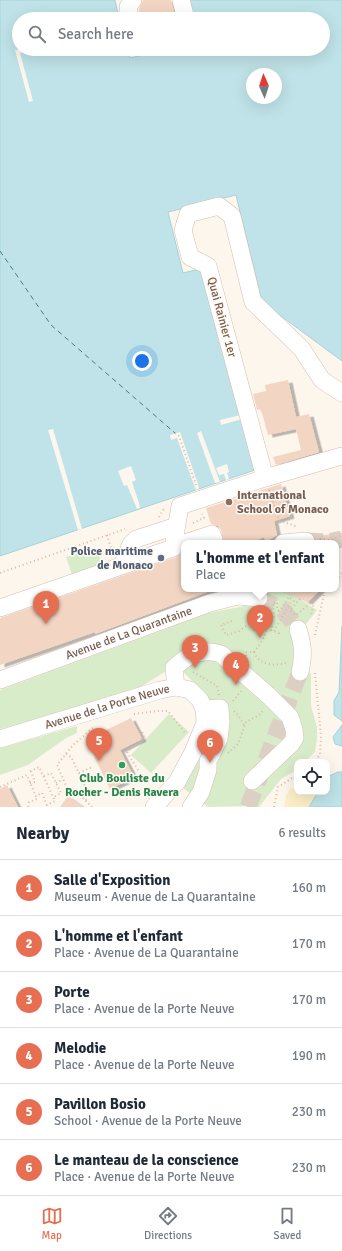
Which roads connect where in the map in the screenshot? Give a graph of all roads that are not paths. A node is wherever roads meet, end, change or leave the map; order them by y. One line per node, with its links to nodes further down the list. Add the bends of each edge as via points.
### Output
1 (133, 0): 3 (street, via 128,7)
2 (181, 0): 4 (street)
3 (129, 12)
4 (184, 12)
5 (342, 393): 7 (street, Quai Rainier 1er, via 322,380 301,348 253,302 232,216 219,206 188,214 183,230 190,258 208,266)
6 (342, 456): 7 (street)
7 (265, 478): 8 (street, via 180,506)
8 (176, 526): 10 (street); 13 (street, via 136,539)
9 (307, 536): 11 (street)
10 (189, 540)
11 (293, 540)
12 (181, 545): 13 (street)
13 (122, 565): 16 (street)
14 (239, 592): 15 (street, Avenue de La Quarantaine); 19 (street, Avenue de La Quarantaine)
15 (259, 598)
16 (0, 608)
17 (298, 629): 18 (street, via 304,657)
18 (302, 667)
19 (0, 680)
20 (176, 687): 21 (street, Avenue de la Porte Neuve, via 190,690); 22 (street, Avenue de la Porte Neuve); 23 (street, via 174,668 180,662 194,654 216,652 290,717 295,738)
21 (212, 708): 24 (street, via 177,782); 26 (street, via 220,732 208,761 201,792)
22 (0, 739)
23 (252, 781)
24 (159, 801): 25 (street)
25 (140, 807)
26 (191, 807)

